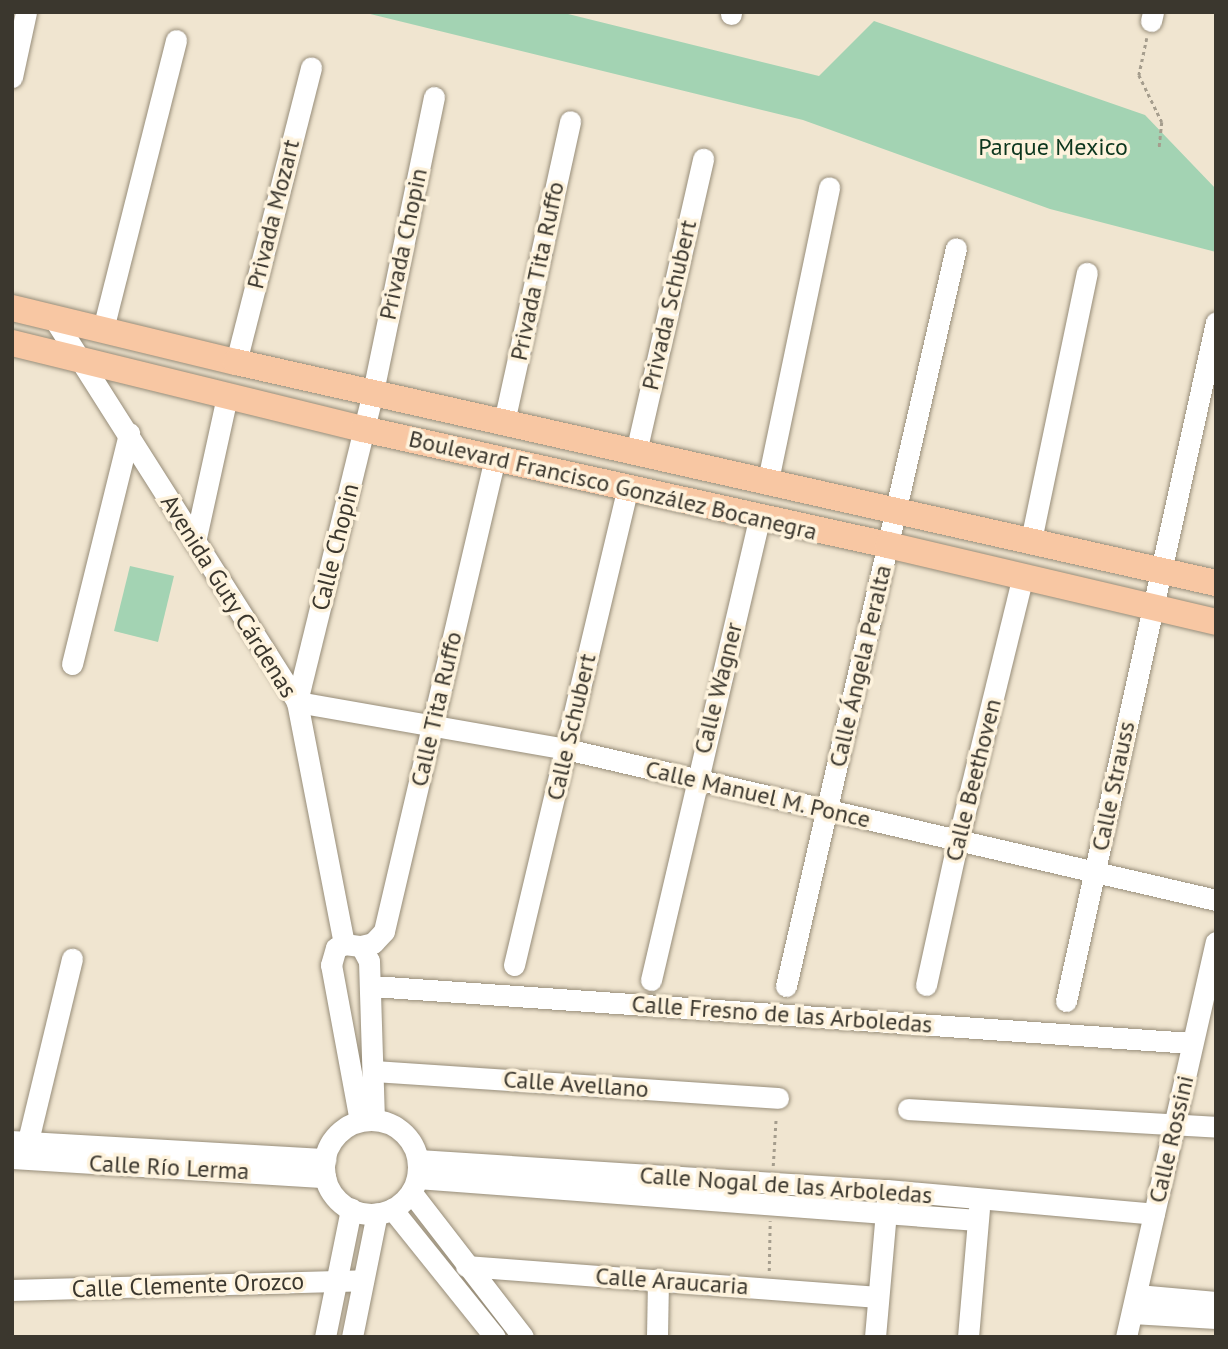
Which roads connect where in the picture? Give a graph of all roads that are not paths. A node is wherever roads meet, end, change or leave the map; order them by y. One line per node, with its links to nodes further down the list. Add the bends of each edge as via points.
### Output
1 (26, 12): 4 (street)
2 (176, 40): 14 (street)
3 (311, 67): 17 (street, Privada Mozart)
4 (12, 77)
5 (434, 97): 18 (street, Privada Chopin)
6 (570, 121): 20 (street, Privada Tita Ruffo)
7 (703, 159): 23 (street, Privada Schubert)
8 (830, 187): 25 (street)
9 (956, 248): 27 (street, Calle Ángela Peralta)
10 (1087, 272): 29 (street)
11 (12, 308): 12 (main road, Boulevard Francisco González Bocanegra)
12 (53, 317): 14 (main road, Boulevard Francisco González Bocanegra); 16 (street, Avenida Guty Cárdenas)
13 (1216, 322): 32 (street, Calle Strauss)
14 (103, 330): 17 (main road, Boulevard Francisco González Bocanegra)
15 (12, 343): 16 (main road, Boulevard Francisco González Bocanegra)
16 (81, 361): 19 (main road, Boulevard Francisco González Bocanegra); 22 (street, Avenida Guty Cárdenas)
17 (236, 362): 18 (main road, Boulevard Francisco González Bocanegra)
18 (373, 392): 20 (main road, Boulevard Francisco González Bocanegra); 21 (street, Calle Chopin)
19 (227, 397): 21 (main road, Boulevard Francisco González Bocanegra); 30 (street)
20 (504, 422): 23 (main road, Boulevard Francisco González Bocanegra)
21 (363, 429): 24 (main road, Boulevard Francisco González Bocanegra); 38 (street, Calle Chopin)
22 (129, 433): 30 (street, Avenida Guty Cárdenas); 37 (street)
23 (631, 450): 25 (main road, Boulevard Francisco González Bocanegra); 26 (main road)
24 (495, 459): 26 (main road, Boulevard Francisco González Bocanegra); 39 (street, Calle Tita Ruffo)
25 (768, 480): 27 (main road, Boulevard Francisco González Bocanegra)
26 (622, 488): 28 (main road, Boulevard Francisco González Bocanegra); 40 (street, Calle Schubert)
27 (896, 510): 29 (main road, Boulevard Francisco González Bocanegra); 31 (street, Calle Ángela Peralta)
28 (759, 519): 31 (main road, Boulevard Francisco González Bocanegra); 41 (street, Calle Wagner)
29 (1031, 540): 32 (main road, Boulevard Francisco González Bocanegra)
30 (195, 542): 38 (street, Avenida Guty Cárdenas)
31 (888, 545): 33 (main road, Boulevard Francisco González Bocanegra); 42 (street, Calle Ángela Peralta)
32 (1161, 570): 34 (main road, Boulevard Francisco González Bocanegra); 35 (street, Calle Strauss)
33 (1023, 576): 35 (main road, Boulevard Francisco González Bocanegra); 43 (street, Calle Beethoven)
34 (1216, 583)
35 (1153, 607): 36 (main road, Boulevard Francisco González Bocanegra); 44 (street, Calle Strauss)
36 (1216, 622)
37 (72, 664)
38 (297, 702): 39 (street, Calle Manuel M. Ponce); 47 (street, Avenida Guty Cárdenas)
39 (433, 723): 40 (street, Calle Manuel M. Ponce); 47 (street, Calle Tita Ruffo, via 384,931 373,943)
40 (566, 749): 41 (street, Calle Manuel M. Ponce); 49 (street, Calle Schubert)
41 (696, 780): 42 (street, Calle Manuel M. Ponce); 50 (street, Calle Wagner)
42 (828, 810): 43 (street, Calle Manuel M. Ponce); 53 (street, Calle Ángela Peralta)
43 (958, 839): 44 (street, Calle Manuel M. Ponce); 52 (street, Calle Beethoven)
44 (1094, 872): 45 (street, Calle Manuel M. Ponce); 54 (street, Calle Strauss)
45 (1216, 900)
46 (1216, 942): 55 (street, Calle Rossini)
47 (352, 945): 51 (street, Avenida Guty Cárdenas, via 369,961); 59 (street, via 336,948 331,965)
48 (72, 959): 62 (street)
49 (514, 965)
50 (651, 979)
51 (372, 985): 55 (street, Calle Fresno de las Arboledas); 56 (street, Avenida Guty Cárdenas)
52 (926, 985)
53 (786, 986)
54 (1066, 1001)
55 (1192, 1043): 60 (street, Calle Rossini)
56 (373, 1071): 57 (street, Calle Avellano); 59 (street, Avenida Guty Cárdenas)
57 (778, 1097)
58 (908, 1109): 60 (street)
59 (367, 1121): 63 (street, via 344,1129 331,1142); 64 (street, via 387,1123 408,1137)
60 (1176, 1125): 61 (street); 71 (street, Calle Rossini)
61 (1216, 1127)
62 (19, 1150): 63 (street, Calle Río Lerma)
63 (325, 1168): 67 (street, via 340,1202)
64 (415, 1177): 66 (street, Calle Nogal de las Arboledas); 69 (street); 72 (street)
65 (887, 1191): 66 (street, Calle Nogal de las Arboledas); 68 (street, Calle Nogal de las Arboledas); 70 (street)
66 (771, 1193): 70 (street, Calle Nogal de las Arboledas)
67 (351, 1209): 69 (street); 74 (street)
68 (979, 1210): 70 (street, Calle Nogal de las Arboledas); 71 (street, Calle Nogal de las Arboledas); 87 (street)
69 (384, 1211): 75 (street); 83 (street)
70 (886, 1214): 77 (street)
71 (1154, 1214): 79 (street, Calle Rossini)
72 (466, 1266): 73 (street, Calle Araucaria); 84 (street)
73 (658, 1279): 77 (street, Calle Araucaria); 85 (street)
74 (336, 1280): 75 (street, Calle Clemente Orozco); 76 (street, Calle Clemente Orozco); 81 (street)
75 (363, 1280): 82 (street)
76 (12, 1290)
77 (878, 1297): 86 (street)
78 (1216, 1302): 79 (street)
79 (1135, 1304): 80 (street); 88 (street, Calle Rossini)
80 (1216, 1318)
81 (325, 1337)
82 (352, 1337)
83 (495, 1337)
84 (523, 1337)
85 (657, 1337)
86 (875, 1337)
87 (968, 1337)
88 (1126, 1337)

